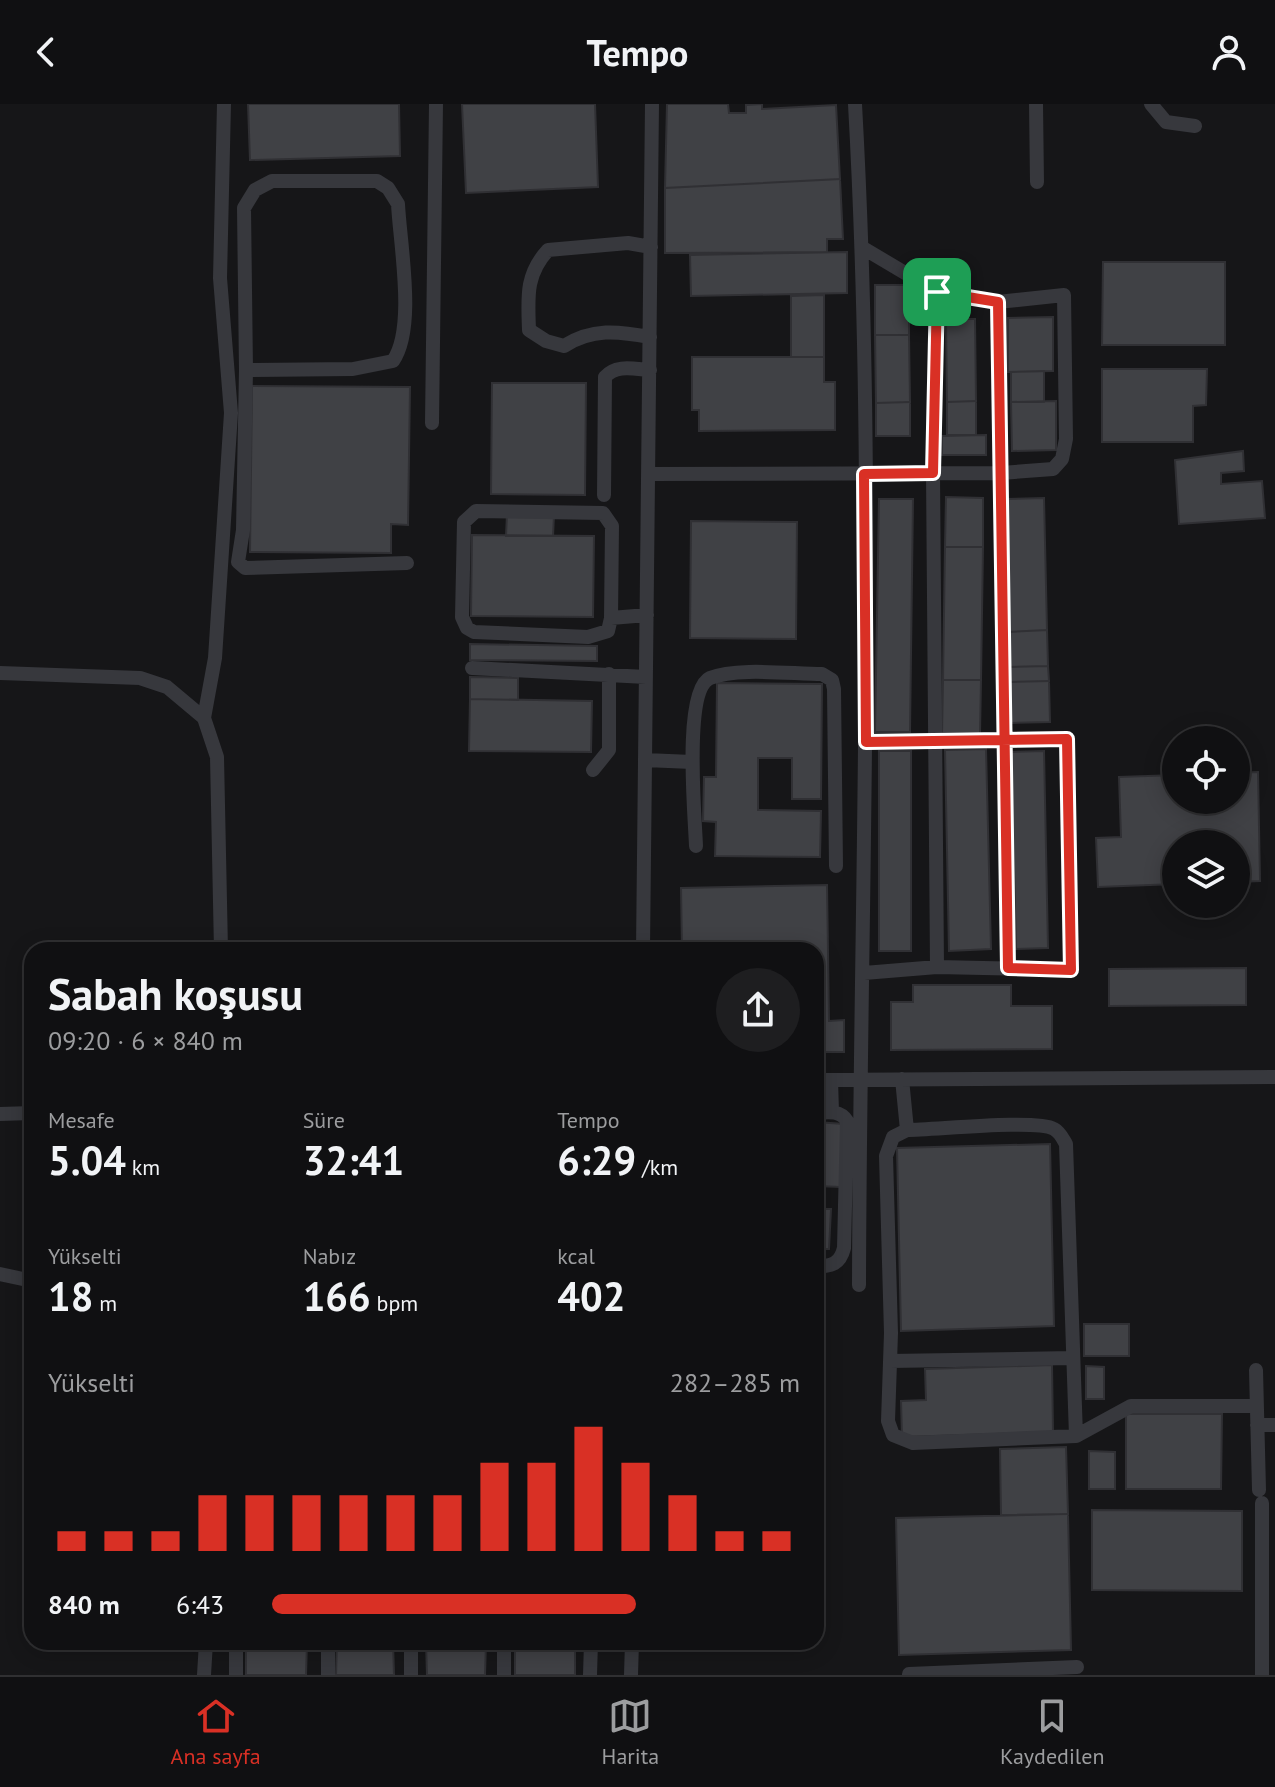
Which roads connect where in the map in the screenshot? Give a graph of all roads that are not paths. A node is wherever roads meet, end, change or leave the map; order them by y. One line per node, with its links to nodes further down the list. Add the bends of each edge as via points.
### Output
1 (224, 104): 24 (street, via 220,278 231,413)
2 (436, 104): 16 (street)
3 (652, 104): 9 (street)
4 (855, 104): 10 (street)
5 (1036, 104): 8 (street)
6 (1151, 104): 7 (street, via 1166,122)
7 (1195, 126)
8 (1037, 182)
9 (651, 247): 13 (street); 13 (street, via 628,243 548,250 528,281 529,330 546,341 564,346 601,331)
10 (863, 248): 11 (street); 20 (street)
11 (937, 292): 12 (street); 17 (street)
12 (998, 302): 18 (street); 18 (street, via 1064,295 1062,459 1053,469)
13 (650, 337): 15 (street)
14 (246, 370): 14 (street, via 244,208 255,190 272,181 377,181 388,188 398,204 405,323 393,361 353,369); 22 (street)
15 (650, 370): 19 (street); 21 (street, via 623,368 605,377)
16 (432, 423)
17 (933, 473): 18 (street); 20 (street); 33 (street)
18 (1001, 473): 32 (street)
19 (648, 474): 20 (street); 25 (street)
20 (864, 474): 34 (street)
21 (604, 495)
22 (238, 562): 23 (street, via 245,568); 24 (street)
23 (407, 563)
24 (222, 564): 31 (street)
25 (647, 615): 26 (street); 30 (street)
26 (611, 618): 26 (street, via 602,636 467,628 462,617 464,522 476,511 603,513 612,526)
27 (472, 668): 29 (street)
28 (0, 673): 31 (street, via 140,678 167,687)
29 (609, 674): 30 (street); 37 (street, via 609,750)
30 (646, 677): 35 (street)
31 (204, 718): 40 (street, via 217,757)
32 (1006, 738): 33 (street); 43 (street); 43 (street, via 1067,739 1071,970)
33 (935, 739): 34 (street); 42 (street)
34 (866, 742): 44 (street)
35 (645, 760): 36 (street); 41 (street)
36 (692, 762): 38 (street); 39 (street, via 698,689 708,679 726,674 822,674 832,680)
37 (593, 770)
38 (696, 846)
39 (836, 866)
40 (221, 942)
41 (643, 942)
42 (937, 967): 43 (street); 44 (street)
43 (1008, 968)
44 (864, 973): 48 (street)
45 (1275, 1077): 46 (street)
46 (902, 1079): 48 (street); 53 (street)
47 (824, 1080): 48 (street); 50 (street)
48 (860, 1080): 57 (street)
49 (824, 1112): 50 (street)
50 (832, 1112): 54 (street, via 847,1121 844,1248 842,1258)
51 (24, 1113): 52 (street)
52 (0, 1114)
53 (907, 1130): 58 (street, via 1031,1124 1062,1136); 59 (street, via 893,1137 886,1156)
54 (824, 1267)
55 (0, 1274): 56 (street)
56 (24, 1279)
57 (859, 1285)
58 (1072, 1358): 59 (street); 64 (street)
59 (890, 1361): 64 (street, via 888,1421 900,1441)
60 (1256, 1370): 61 (street)
61 (1256, 1406): 62 (street); 64 (street, via 1131,1406)
62 (1257, 1425): 63 (street); 82 (street)
63 (1275, 1425)
64 (1076, 1436)
65 (206, 1650): 75 (street)
66 (236, 1650): 76 (street)
67 (328, 1650): 77 (street)
68 (411, 1650): 78 (street)
69 (504, 1650): 79 (street)
70 (591, 1650): 80 (street)
71 (632, 1650): 81 (street)
72 (1077, 1667): 73 (street)
73 (1034, 1672): 74 (street)
74 (909, 1674)
75 (204, 1675)
76 (236, 1675)
77 (328, 1675)
78 (411, 1675)
79 (504, 1675)
80 (590, 1675)
81 (631, 1675)
82 (1262, 1675)

